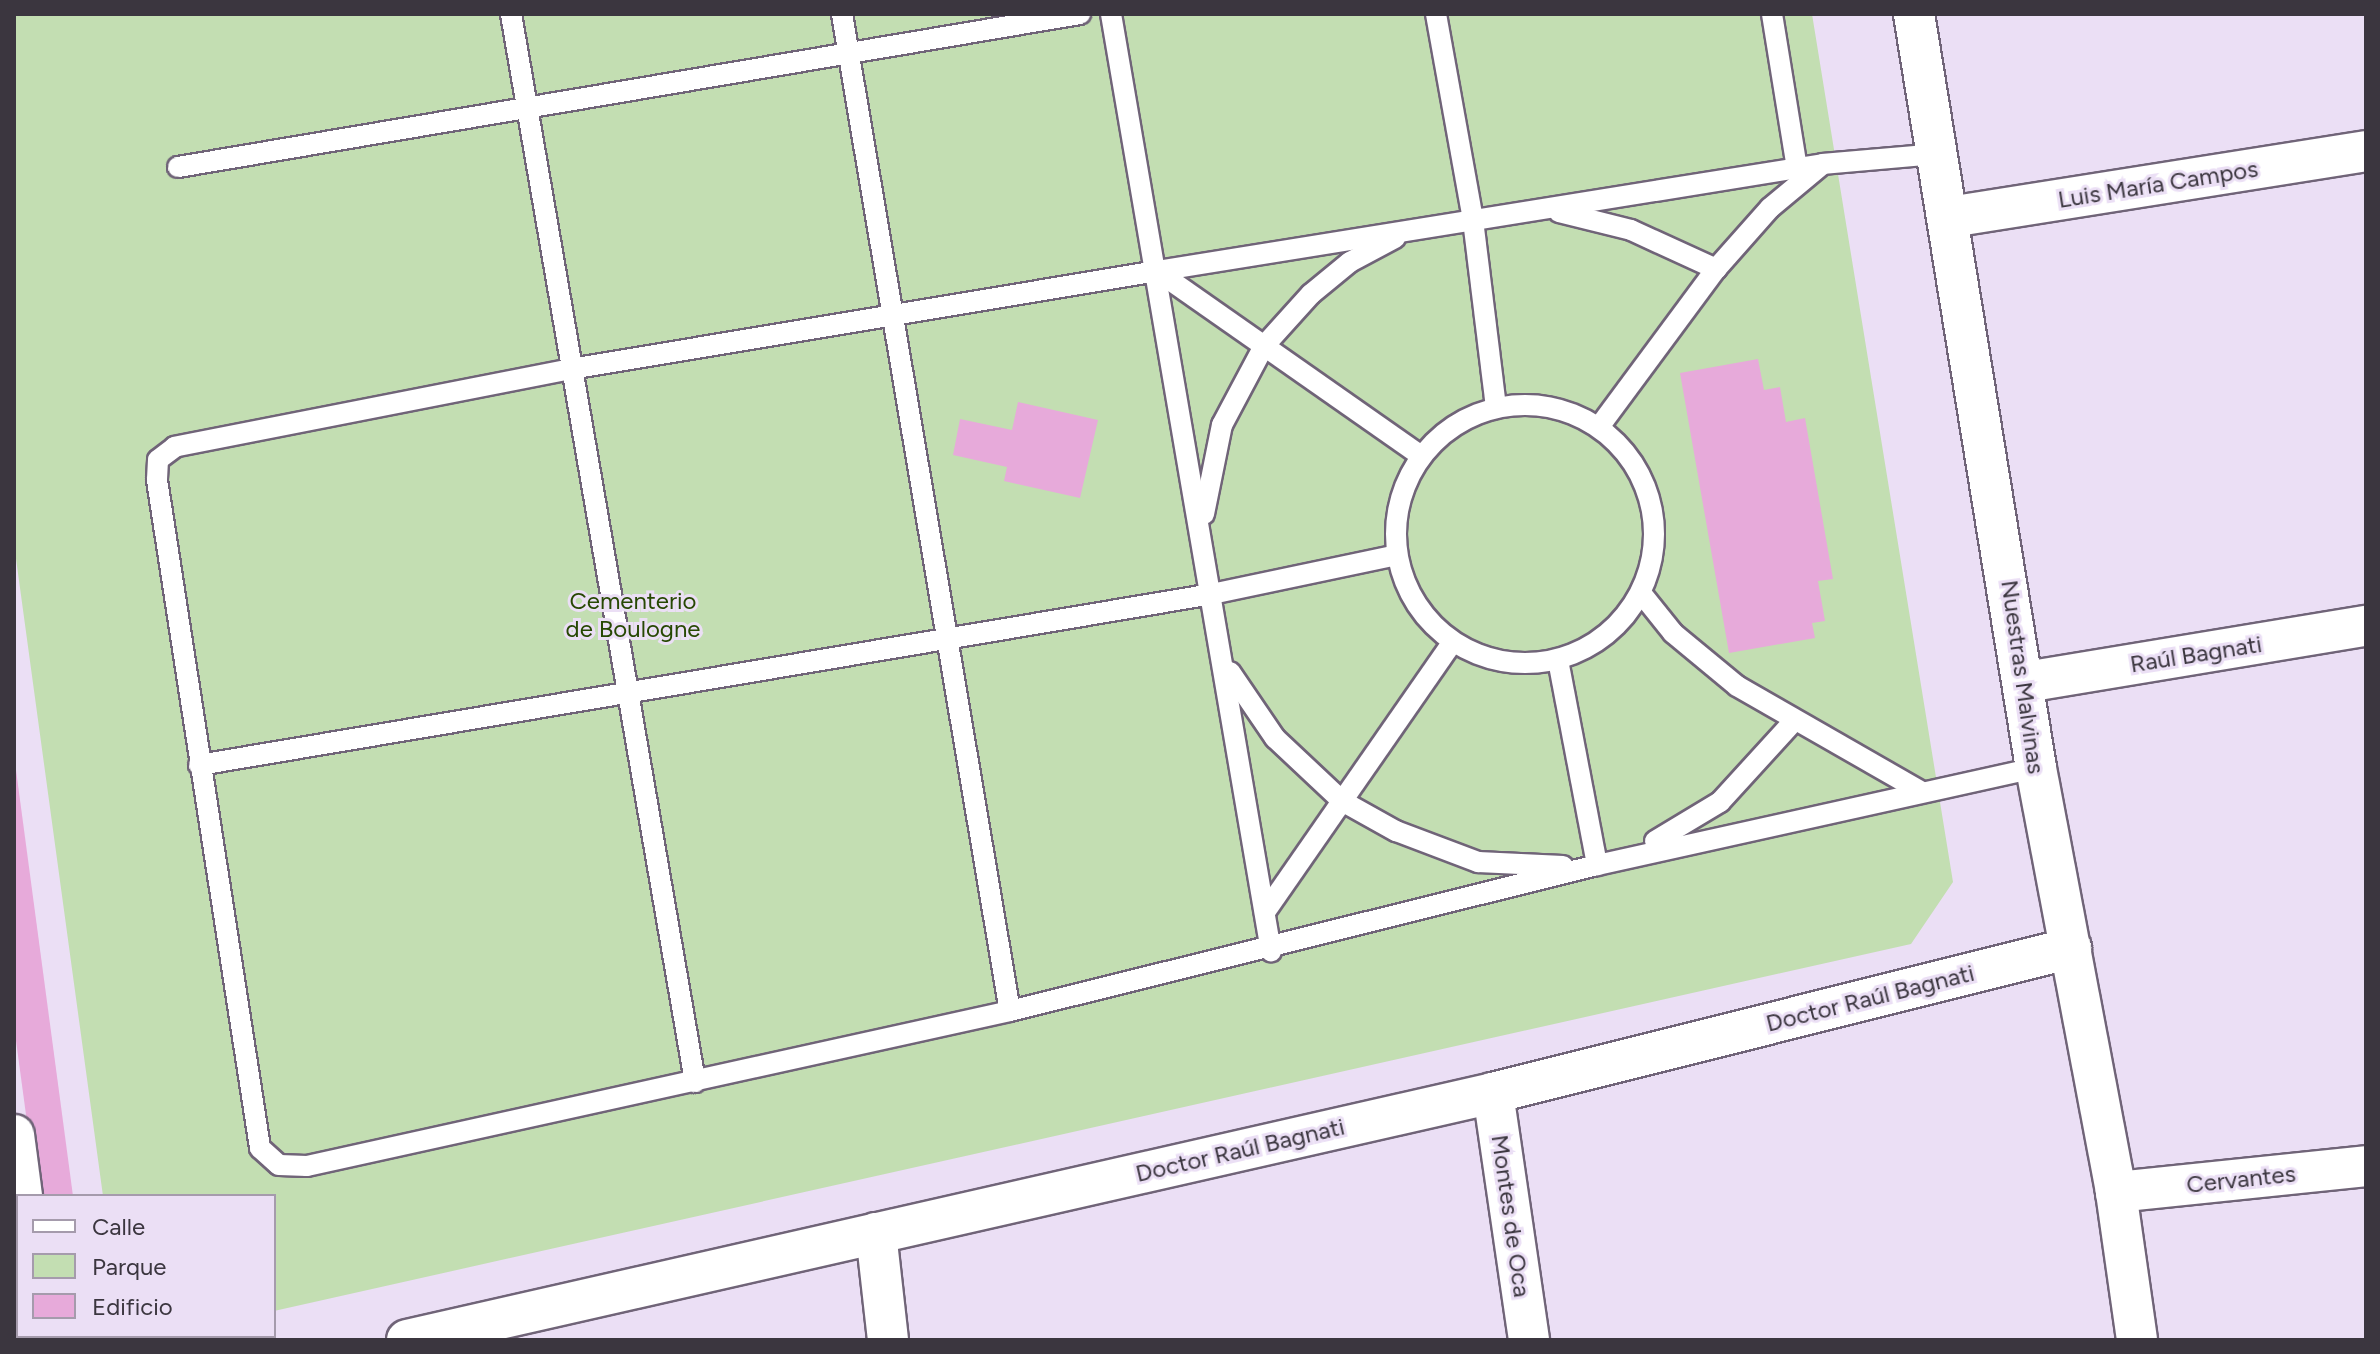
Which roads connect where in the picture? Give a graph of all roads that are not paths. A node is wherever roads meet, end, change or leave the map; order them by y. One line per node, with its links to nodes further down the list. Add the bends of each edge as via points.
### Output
1 (511, 14): 9 (lane)
2 (842, 14): 8 (lane)
3 (1080, 14): 8 (lane)
4 (1111, 14): 20 (lane)
5 (1436, 14): 17 (lane)
6 (1772, 14): 14 (lane)
7 (1914, 14): 11 (street, Nuestras Malvinas)
8 (848, 54): 9 (lane); 21 (lane)
9 (527, 108): 13 (lane); 23 (lane)
10 (2366, 151): 16 (street, Luis María Campos)
11 (1937, 154): 12 (lane); 16 (street, Nuestras Malvinas)
12 (1823, 164): 14 (lane); 19 (lane, via 1770,208)
13 (178, 167)
14 (1797, 168): 15 (lane)
15 (1538, 209): 17 (lane); 19 (lane, via 1631,230)
16 (1950, 217): 36 (street, Nuestras Malvinas)
17 (1473, 220): 18 (lane); 24 (lane)
18 (1409, 231): 20 (lane); 22 (lane, via 1350,262 1285,318)
19 (1716, 269): 25 (lane)
20 (1157, 271): 21 (lane); 22 (lane); 27 (lane)
21 (892, 315): 23 (lane); 32 (lane)
22 (1264, 346): 26 (lane); 27 (lane, via 1222,425)
23 (571, 369): 37 (lane); 39 (lane, via 175,447 158,460)
24 (1496, 407): 25 (lane, via 1556,409); 26 (lane, via 1467,417)
25 (1599, 427): 29 (lane, via 1627,453 1645,485 1654,521 1653,558)
26 (1421, 456): 28 (lane, via 1404,486)
27 (1201, 531): 30 (lane)
28 (1397, 555): 30 (lane); 33 (lane, via 1420,609)
29 (1641, 593): 35 (lane, via 1620,623 1591,646); 38 (lane, via 1673,633 1737,686)
30 (1212, 594): 32 (lane); 34 (lane)
31 (2366, 626): 36 (street, Raúl Bagnati)
32 (946, 639): 37 (lane); 47 (lane)
33 (1453, 642): 35 (lane, via 1486,658 1522,664); 42 (lane)
34 (1222, 658): 42 (lane, via 1249,708); 44 (lane)
35 (1558, 660): 43 (lane)
36 (2026, 682): 40 (street, Nuestras Malvinas)
37 (627, 692): 39 (lane); 48 (lane)
38 (1795, 720): 41 (lane); 43 (lane, via 1720,802 1676,833)
39 (199, 765): 48 (lane, via 260,1148 279,1165 307,1166)
40 (2036, 768): 41 (lane); 45 (street, Nuestras Malvinas)
41 (1920, 791): 43 (lane)
42 (1342, 801): 43 (lane, via 1396,831 1478,862); 44 (lane)
43 (1597, 865): 46 (lane)
44 (1265, 912): 46 (lane)
45 (2071, 948): 49 (street, Doctor Raúl Bagnati); 52 (street, Nuestras Malvinas)
46 (1271, 951): 47 (lane)
47 (1010, 1011): 48 (lane)
48 (695, 1082)
49 (1493, 1093): 54 (street, Doctor Raúl Bagnati); 57 (street, Montes de Oca)
50 (14, 1135): 53 (street)
51 (2366, 1166): 52 (street, Cervantes)
52 (2116, 1192): 58 (street, Nuestras Malvinas)
53 (22, 1194)
54 (876, 1233): 55 (street, Doctor Raúl Bagnati); 56 (street)
55 (407, 1340)
56 (888, 1340)
57 (1529, 1340)
58 (2137, 1340)

